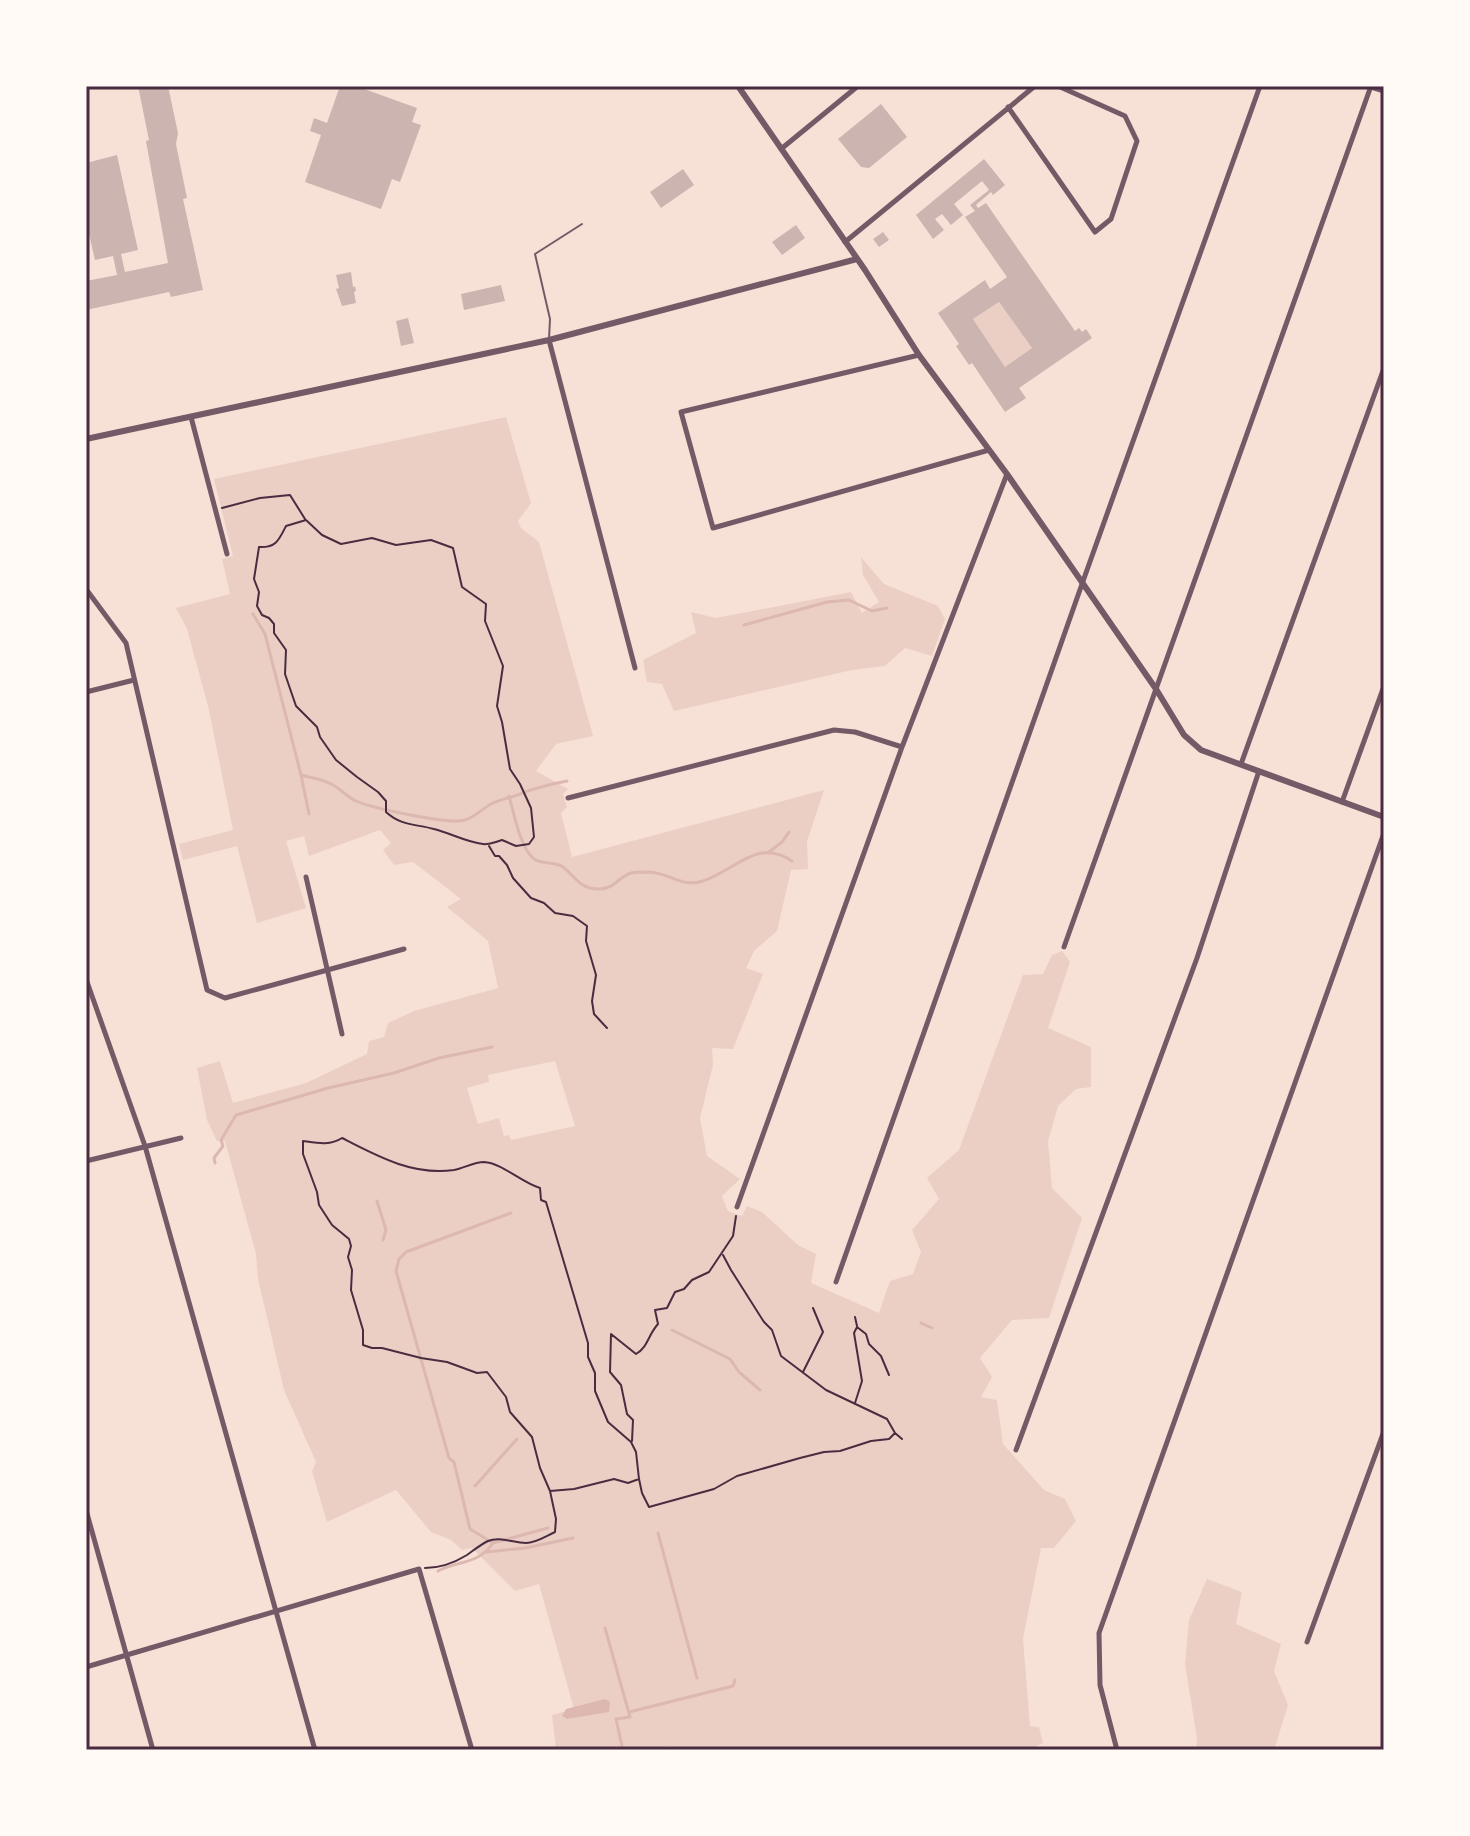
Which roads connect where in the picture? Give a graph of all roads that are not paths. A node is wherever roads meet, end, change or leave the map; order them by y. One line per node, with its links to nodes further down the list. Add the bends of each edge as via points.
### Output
1 (738, 86): 9 (street)
2 (858, 86): 9 (street)
3 (1035, 86): 8 (street)
4 (1058, 86): 8 (street, via 1125,116 1137,141 1111,219 1095,232)
5 (1260, 86): 21 (street)
6 (1371, 86): 7 (street); 26 (street)
7 (1384, 91)
8 (1008, 107): 11 (street)
9 (781, 149): 11 (street)
10 (582, 224): 13 (lane, via 535,254 550,319)
11 (845, 242): 12 (street)
12 (857, 259): 13 (street); 14 (street)
13 (549, 340): 16 (street); 23 (street)
14 (919, 355): 18 (street); 18 (street, via 681,412 713,528)
15 (1384, 368): 29 (street)
16 (191, 417): 17 (street); 20 (street)
17 (86, 439)
18 (989, 450): 19 (street)
19 (1007, 474): 21 (street); 28 (street)
20 (227, 554)
21 (1082, 584): 26 (street); 45 (street)
22 (86, 589): 24 (street, via 126,643)
23 (635, 668)
24 (134, 680): 27 (street); 38 (street, via 207,990 225,998)
25 (1384, 686): 32 (street)
26 (1156, 689): 29 (street, via 1184,735 1201,750); 36 (street)
27 (86, 692)
28 (902, 747): 31 (street, via 834,730); 44 (street)
29 (1241, 764): 30 (street)
30 (1259, 771): 32 (street); 47 (street, via 1197,958)
31 (568, 798)
32 (1342, 802): 33 (street)
33 (1384, 817)
34 (1384, 833): 56 (street, via 1099,1633 1100,1685)
35 (306, 877): 38 (street)
36 (1064, 947)
37 (404, 949): 38 (street)
38 (327, 970): 40 (street)
39 (86, 979): 42 (street)
40 (342, 1034)
41 (181, 1138): 42 (street)
42 (145, 1146): 43 (street); 49 (street)
43 (86, 1161)
44 (737, 1207)
45 (836, 1282)
46 (1384, 1431): 50 (street)
47 (1016, 1450)
48 (86, 1510): 51 (street)
49 (275, 1612): 51 (street); 54 (street); 55 (street, via 419,1569)
50 (1307, 1642)
51 (127, 1655): 52 (street); 53 (street)
52 (86, 1667)
53 (153, 1750)
54 (315, 1750)
55 (472, 1750)
56 (1117, 1750)

